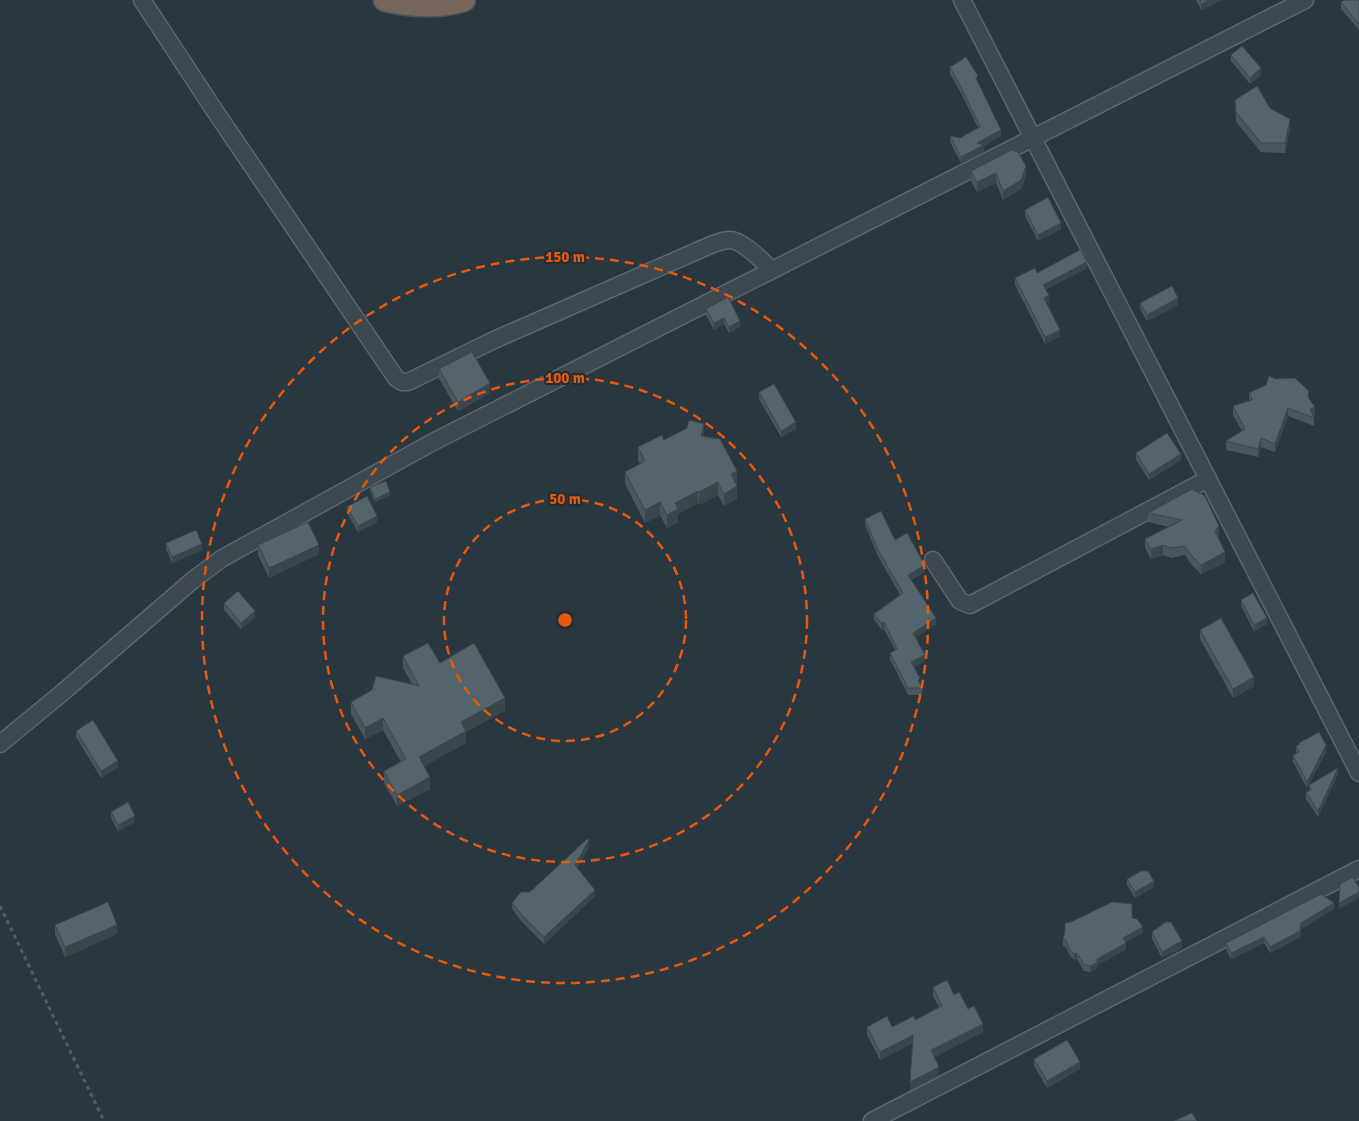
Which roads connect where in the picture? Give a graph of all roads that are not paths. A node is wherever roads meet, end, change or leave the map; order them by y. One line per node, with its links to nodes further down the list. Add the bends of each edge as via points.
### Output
1 (142, 0): 7 (street, via 385,362 402,382 713,244 730,239 738,242)
2 (386, 0): 3 (highway, via 436,5)
3 (464, 0)
4 (962, 0): 6 (street)
5 (1305, 0): 6 (street)
6 (1032, 139): 7 (street); 8 (street)
7 (772, 270): 10 (street, via 434,442 221,560 193,580)
8 (1208, 479): 9 (street, via 970,605 960,601); 11 (street)
9 (933, 560)
10 (0, 744)
11 (1359, 773)
12 (1359, 869): 13 (street)
13 (872, 1121)

